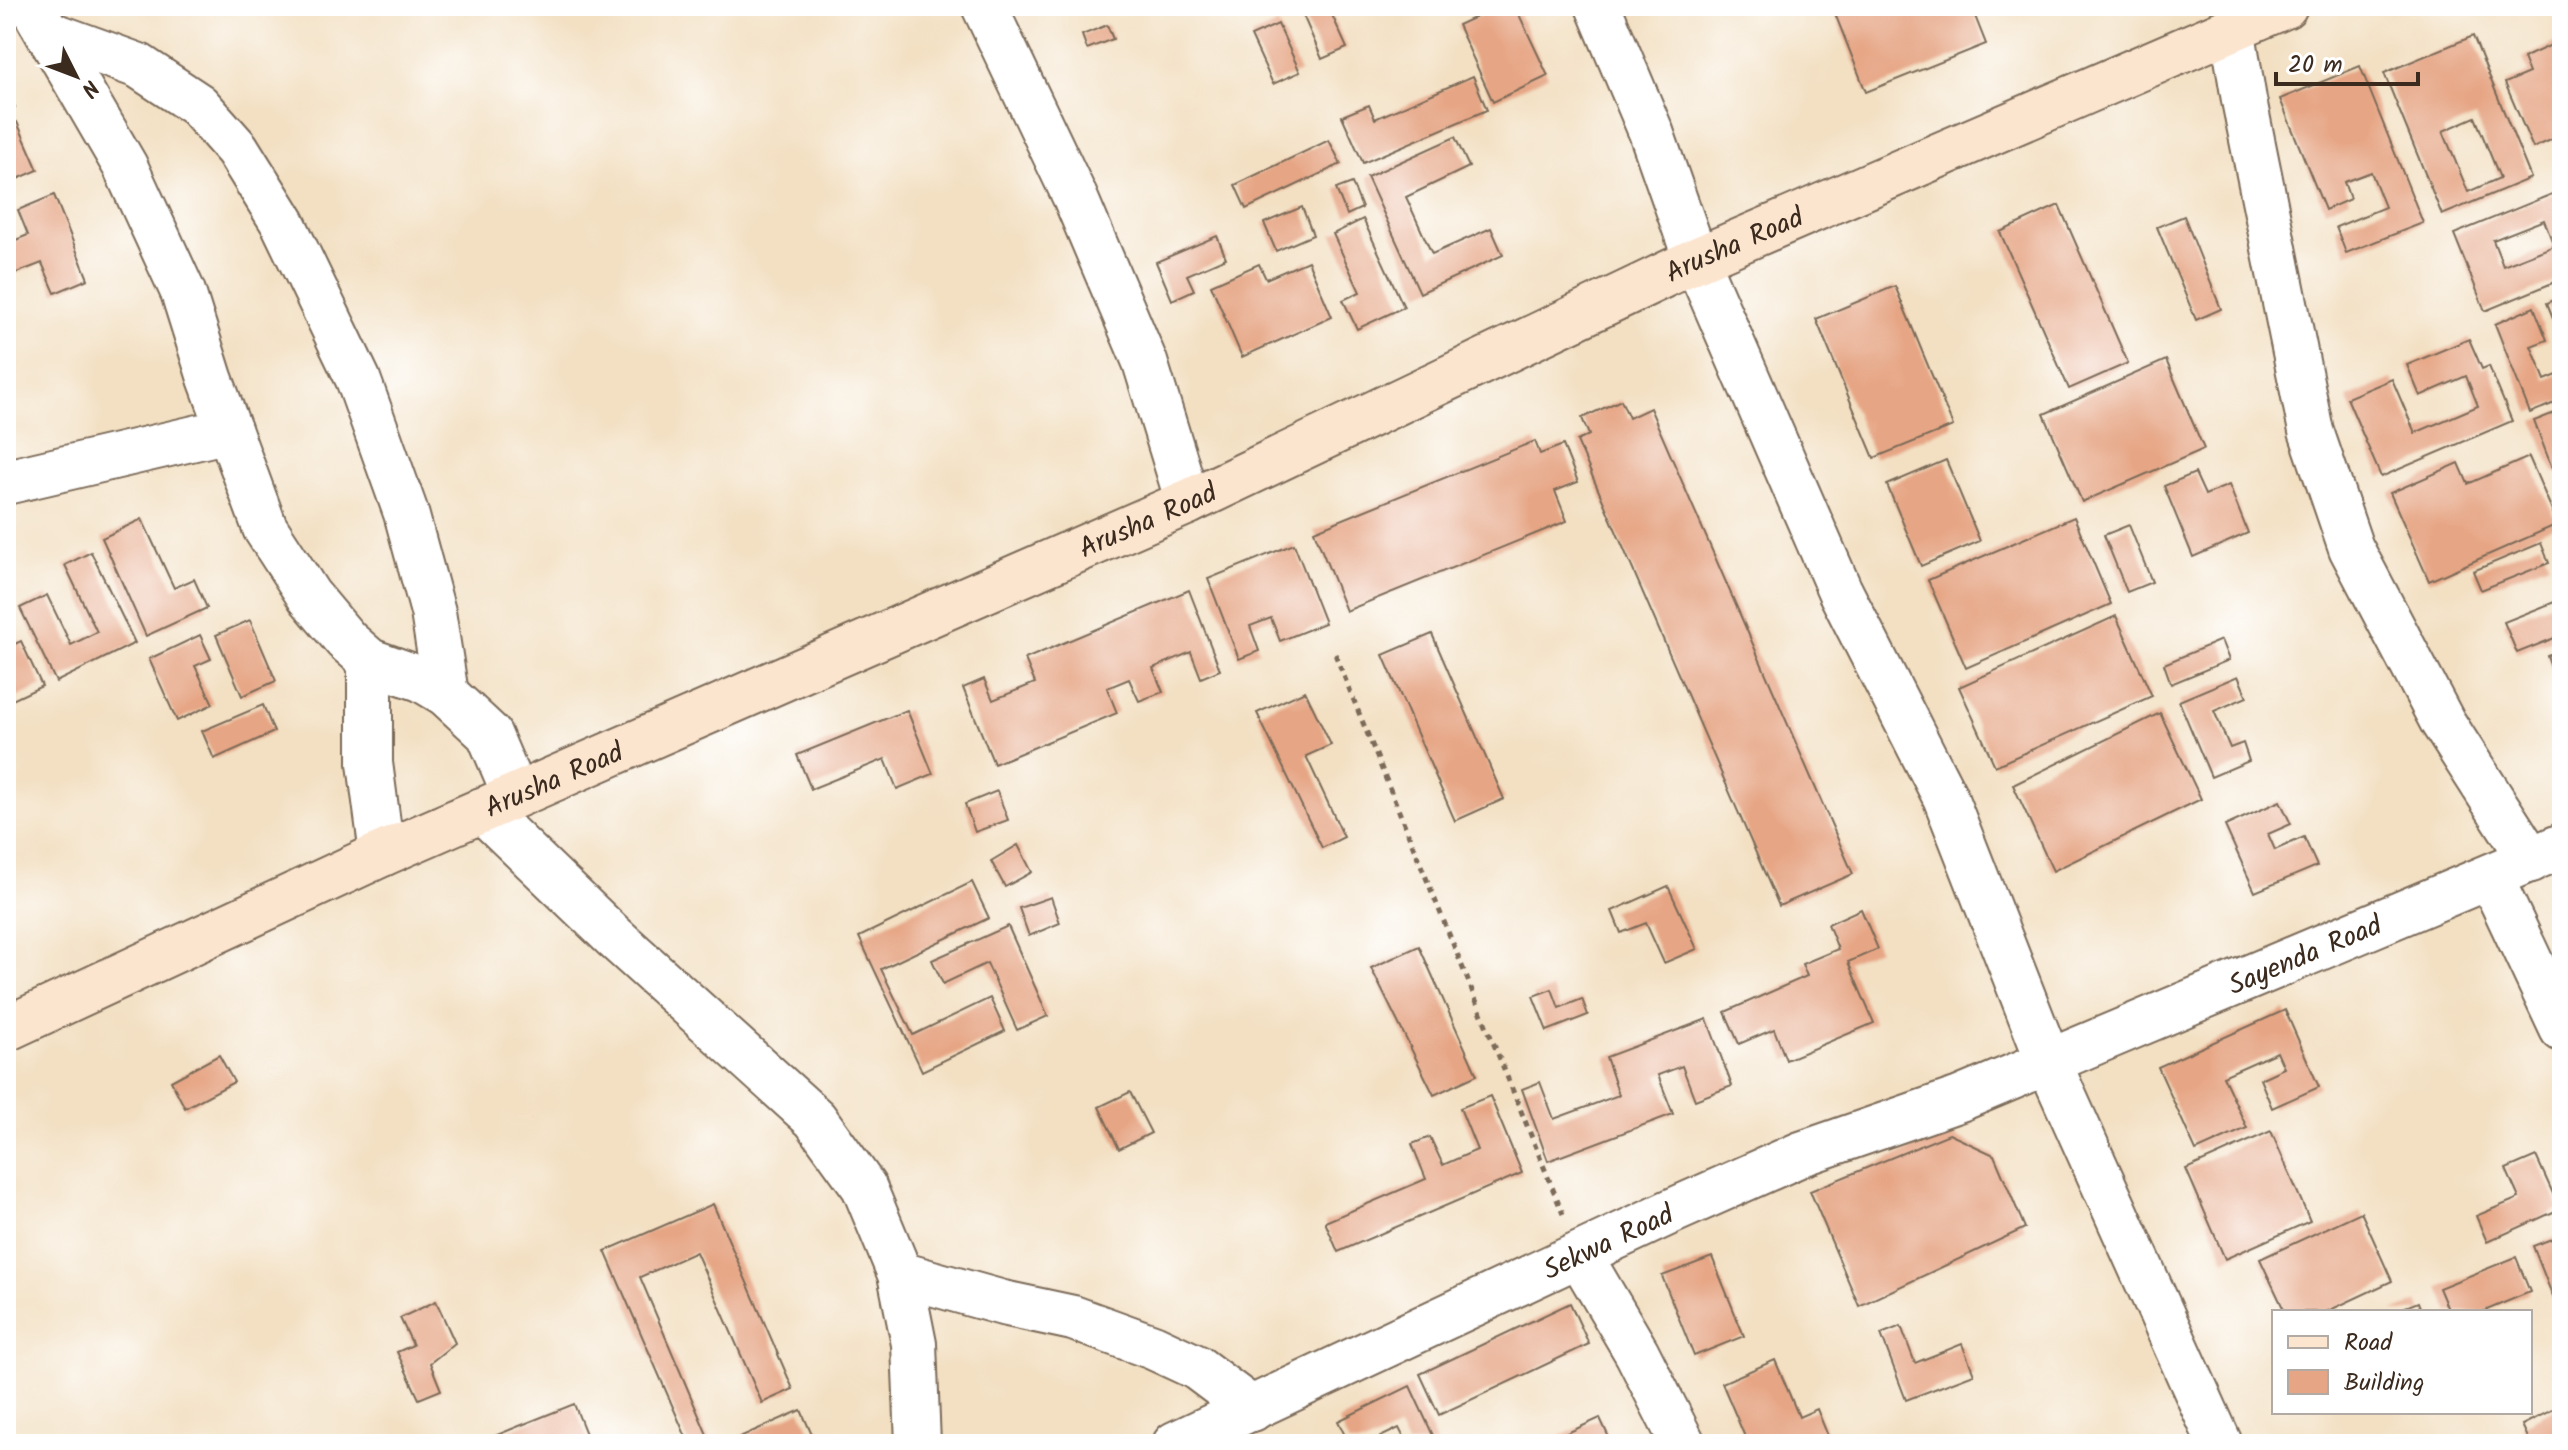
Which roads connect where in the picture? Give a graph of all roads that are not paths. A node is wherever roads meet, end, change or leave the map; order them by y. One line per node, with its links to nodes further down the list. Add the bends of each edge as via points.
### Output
1 (984, 6): 9 (street, via 1075,197 1145,362)
2 (1598, 6): 6 (street, via 1651,132)
3 (2285, 6): 5 (main road, Arusha Road)
4 (40, 19): 7 (street, via 125,166 183,292); 11 (street, via 139,66 198,105 237,149 283,223 358,379 406,513 433,612)
5 (2232, 27): 6 (main road, Arusha Road); 13 (street, via 2311,431 2351,548 2442,721)
6 (1696, 260): 9 (main road, Arusha Road); 18 (street, via 1840,591 1945,797)
7 (229, 430): 8 (street); 10 (street, via 265,528 309,596)
8 (6, 482)
9 (1188, 502): 12 (main road, Arusha Road)
10 (370, 661): 11 (street); 14 (street, via 370,763)
11 (446, 694): 12 (street, via 489,734)
12 (499, 802): 14 (main road, Arusha Road); 20 (street, via 614,937 815,1119 864,1187)
13 (2547, 853): 15 (street, Sayenda Road)
14 (382, 854): 16 (main road, Arusha Road)
15 (2491, 878): 17 (street); 18 (street, Sayenda Road)
16 (6, 1029)
17 (2562, 1029)
18 (2049, 1063): 19 (street, Sekwa Road, via 1801,1154); 24 (street)
19 (1580, 1256): 21 (street, Sekwa Road); 23 (street)
20 (900, 1274): 21 (street, via 1073,1318 1196,1367); 22 (street, via 914,1344)
21 (1217, 1431)
22 (918, 1444)
23 (1683, 1444)
24 (2220, 1444)

